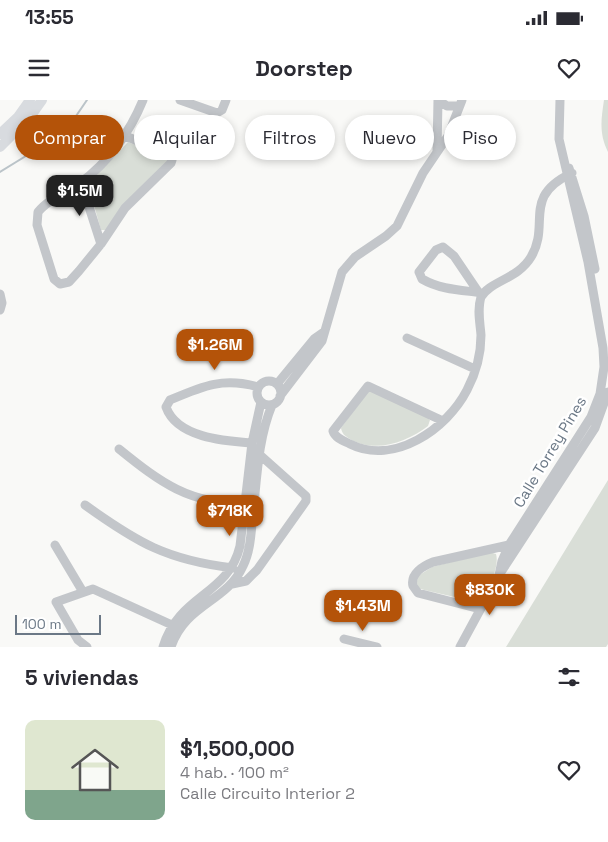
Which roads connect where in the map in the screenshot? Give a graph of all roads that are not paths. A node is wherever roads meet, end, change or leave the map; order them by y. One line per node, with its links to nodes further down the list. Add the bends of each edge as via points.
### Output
1 (30, 100): 9 (main road)
2 (42, 100): 12 (main road)
3 (143, 100): 10 (street)
4 (180, 100): 5 (street, via 217,113 221,112)
5 (226, 100)
6 (438, 100): 8 (street, via 447,106); 13 (street)
7 (560, 100): 15 (street, Calle Torrey Pines, via 559,139)
8 (461, 103): 13 (street, via 448,136)
9 (0, 134)
10 (124, 134)
11 (124, 136): 17 (street, via 167,153 172,160 165,172 129,203)
12 (0, 147)
13 (437, 151): 19 (street, via 397,226 355,257 342,272)
14 (105, 160): 16 (street)
15 (570, 175): 18 (street, via 552,186 542,201 536,247 530,258 518,272); 21 (street, Calle Torrey Pines, via 591,245); 36 (street, Calle Torrey Pines, via 599,320 604,358 602,380 591,417)
16 (81, 182): 17 (street); 17 (street, via 38,212 37,225 54,279 60,284 68,282)
17 (102, 244)
18 (481, 293): 18 (street, via 454,256 443,247 436,250 419,272 425,281 444,288); 22 (street, via 481,338)
19 (324, 332): 23 (street, via 314,338); 26 (street, via 319,346)
20 (408, 338): 22 (street)
21 (608, 340)
22 (475, 369): 29 (street, via 462,398)
23 (276, 384): 24 (street, via 269,381); 26 (street)
24 (258, 387): 27 (street, via 257,395); 30 (street, via 233,381 215,383 170,400 166,407 175,420 194,432 213,439)
25 (608, 392): 38 (street, Calle Torrey Pines, via 594,428)
26 (280, 396): 28 (street)
27 (261, 402): 28 (street); 30 (street)
28 (272, 405): 32 (street)
29 (443, 421): 29 (street, via 414,441 385,450 357,447 334,435 333,431 368,386)
30 (252, 443): 33 (street)
31 (119, 449): 33 (street, via 159,481 186,495 214,503)
32 (260, 456): 39 (street, via 248,550 244,565); 39 (street, via 306,496 306,501 246,581)
33 (246, 504): 37 (street)
34 (85, 505): 37 (street, via 156,550 196,563)
35 (55, 544): 40 (street)
36 (510, 545): 38 (street, Calle Torrey Pines); 41 (street, via 433,562 421,568 414,577 413,586 418,593)
37 (233, 568): 42 (street)
38 (499, 574): 41 (street, Calle Torrey Pines)
39 (232, 584): 46 (street, via 195,611 178,631)
40 (83, 592): 42 (street, via 93,589); 44 (street, via 56,602)
41 (480, 609): 48 (street, Calle Torrey Pines)
42 (172, 624): 45 (street)
43 (344, 639): 47 (street)
44 (86, 647)
45 (163, 647)
46 (171, 647)
47 (377, 647)
48 (460, 647)

